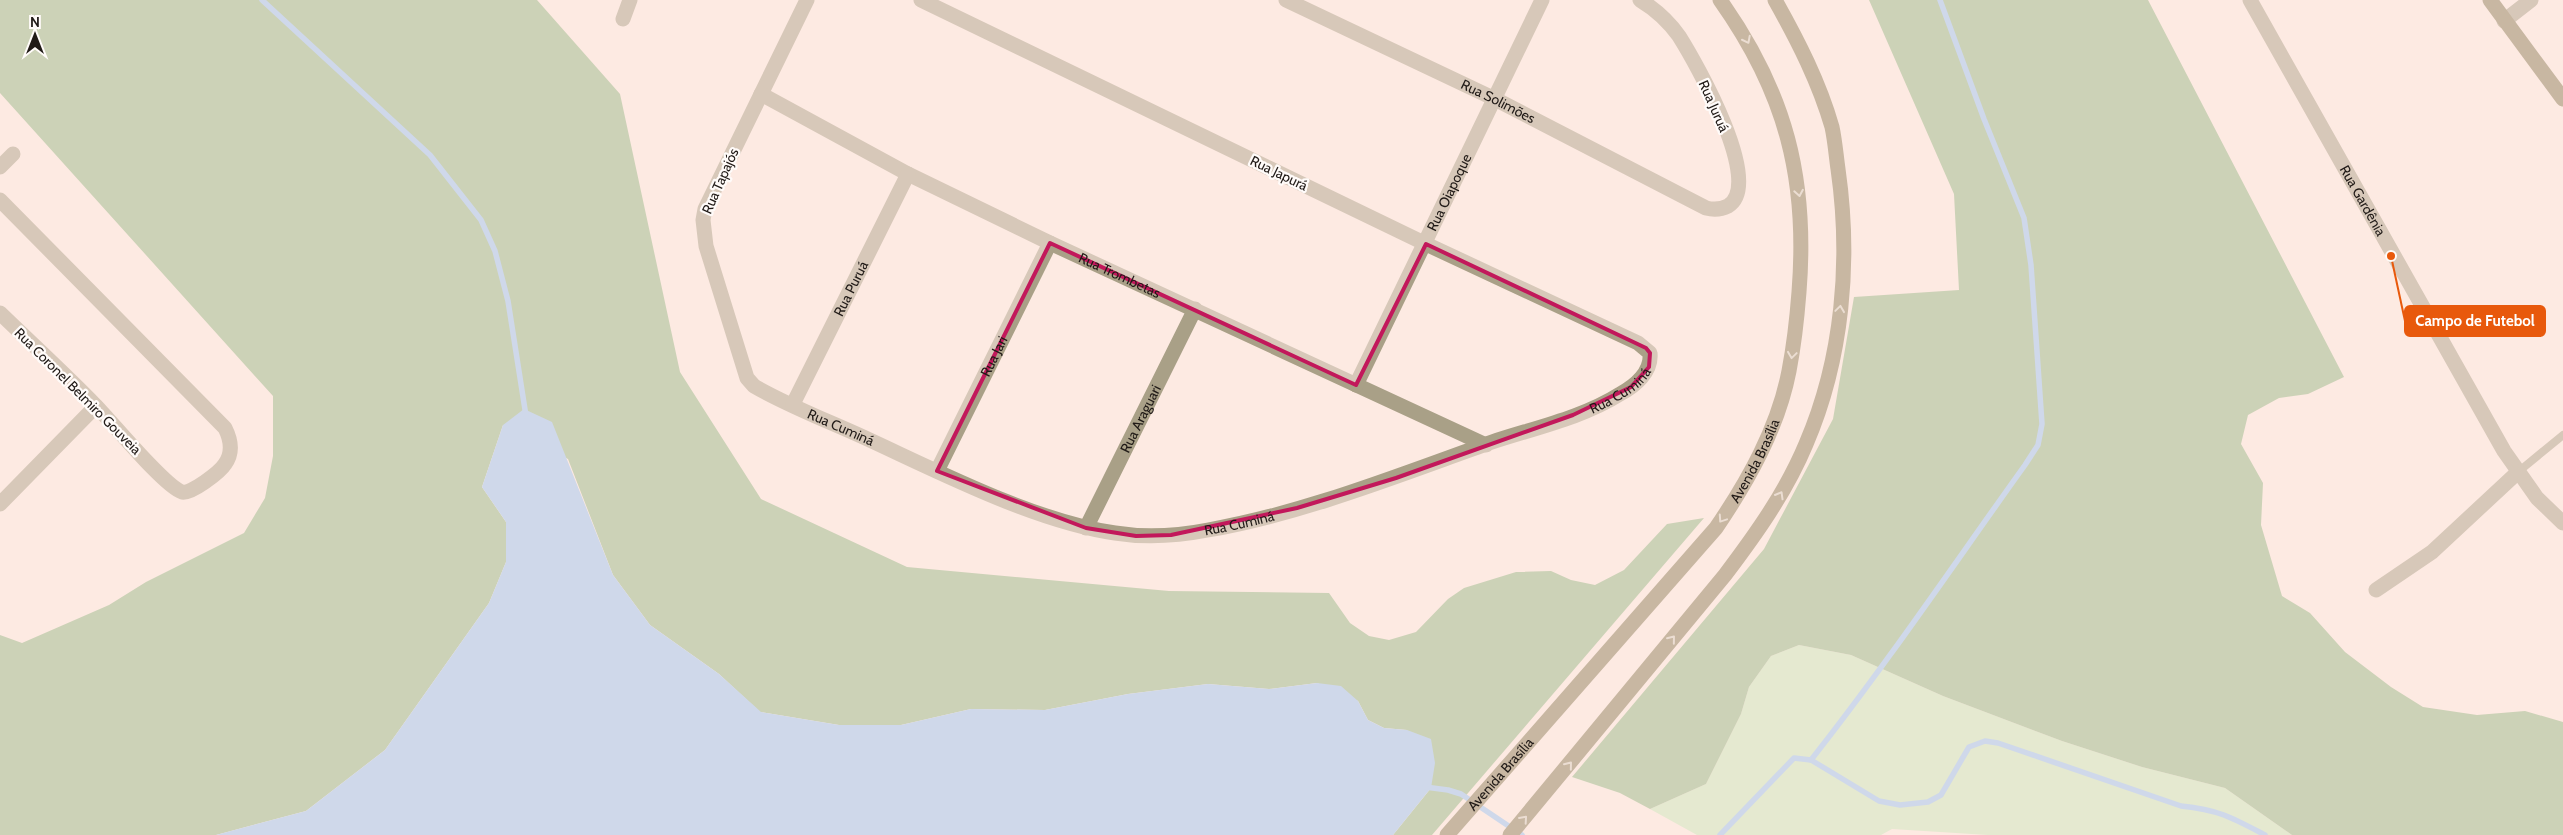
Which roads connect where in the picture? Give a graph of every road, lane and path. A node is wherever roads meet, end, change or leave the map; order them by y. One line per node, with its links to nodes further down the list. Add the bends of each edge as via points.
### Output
1 (630, 0): 12 (street)
2 (807, 0): 14 (street, Rua Tapajós)
3 (921, 0): 23 (street, Rua Japurá)
4 (1286, 0): 15 (street, Rua Solimões)
5 (1542, 0): 15 (street, Rua Oiapoque)
6 (1640, 0): 21 (street, Rua Juruá, via 1678,35 1718,110 1738,164 1739,185 1734,199 1724,208)
7 (1720, 0): 38 (street, Avenida Brasília, one-way to 38, via 1743,32 1772,90 1791,149 1801,206 1802,256 1789,372 1770,433 1737,497 1716,528)
8 (1774, 0): 39 (street, one-way to 8, via 1753,537 1780,496 1806,444 1827,385 1844,280 1841,187 1832,129 1818,88 1803,51)
9 (2250, 0): 33 (street, Rua Gardênia)
10 (2490, 0): 13 (street)
11 (2531, 0): 13 (street)
12 (623, 19)
13 (2504, 21): 16 (street)
14 (761, 94): 19 (street, Rua Trombetas); 28 (street, Rua Tapajós, via 705,209 703,234 747,378 754,386)
15 (1495, 99): 21 (street, Rua Solimões); 23 (street, Rua Oiapoque)
16 (2563, 99)
17 (13, 154): 18 (street)
18 (0, 167)
19 (908, 174): 22 (street, Rua Trombetas); 28 (street, Rua Puruá)
20 (0, 200): 29 (street, Rua Coronel Belmiro Gouveia, via 225,428 230,437 230,455 222,469 189,492 181,492 156,471)
21 (1706, 208)
22 (1050, 243): 24 (street, Rua Trombetas); 32 (street, Rua Jari)
23 (1426, 244): 26 (street, Rua Japurá); 27 (street, Rua Oiapoque)
24 (1195, 309): 27 (street, Rua Trombetas); 36 (street, Rua Araguari)
25 (0, 313): 29 (street, Rua Coronel Belmiro Gouveia)
26 (1638, 343): 31 (street, Rua Cuminá, via 1650,353 1649,367 1619,396)
27 (1356, 385): 31 (street, Rua Trombetas)
28 (793, 404): 32 (street, Rua Cuminá)
29 (96, 406): 34 (street)
30 (2563, 435): 33 (lane)
31 (1486, 445): 36 (street, Rua Cuminá, via 1396,478 1209,530 1136,536)
32 (937, 471): 36 (street, Rua Cuminá)
33 (2518, 472): 35 (street, Rua Gardênia, via 2537,498); 37 (street, via 2432,552)
34 (0, 504)
35 (2563, 523)
36 (1086, 528)
37 (2376, 590)
38 (1447, 835)
39 (1510, 835)

